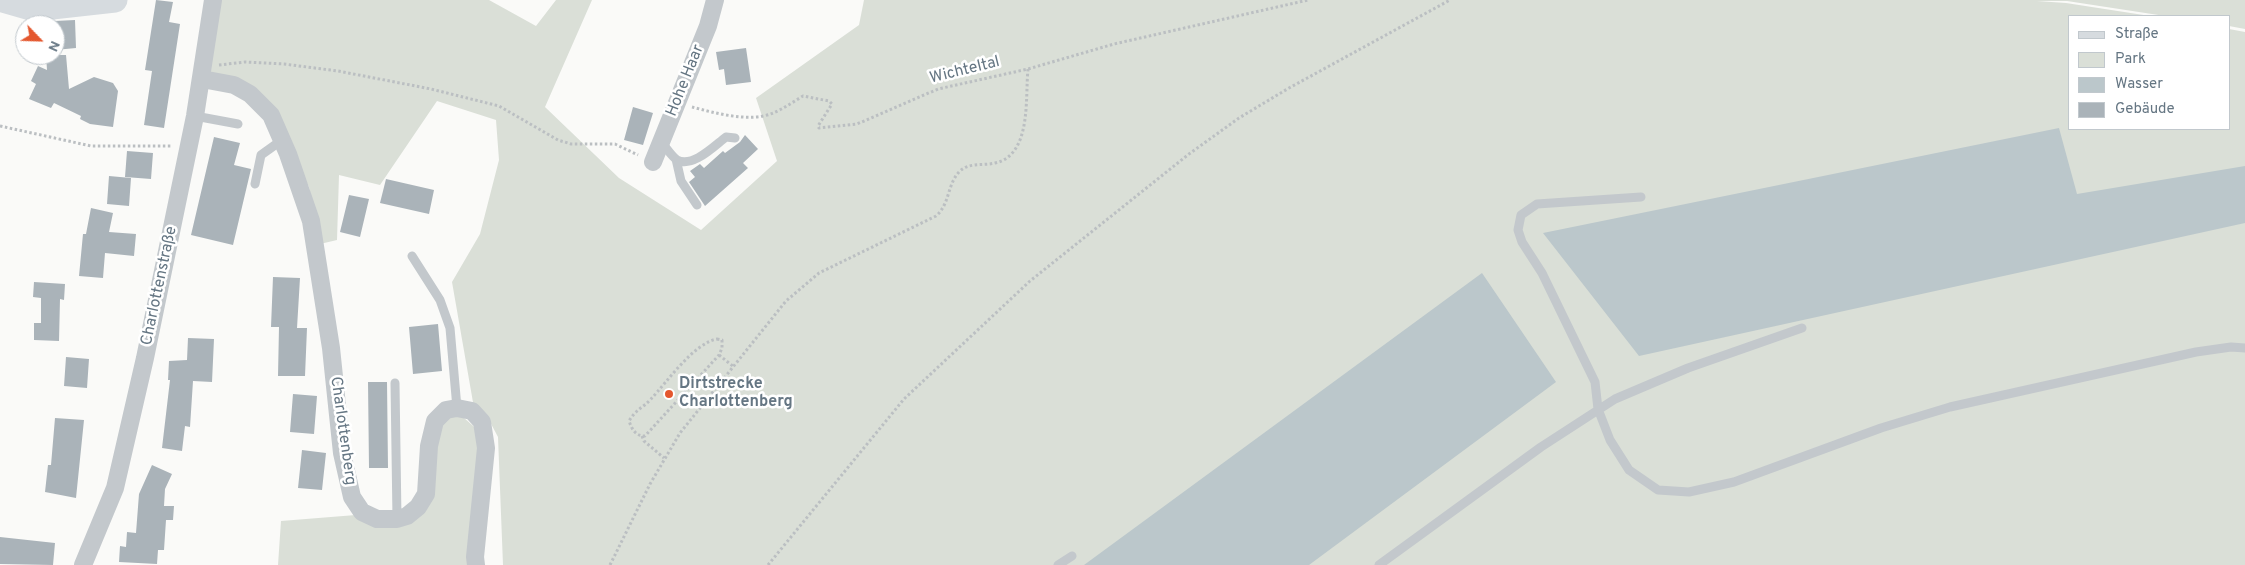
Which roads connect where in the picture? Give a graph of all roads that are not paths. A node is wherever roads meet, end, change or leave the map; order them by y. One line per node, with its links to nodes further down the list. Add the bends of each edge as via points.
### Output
1 (3, 0): 2 (main road, via 34,9)
2 (115, 0)
3 (213, 0): 5 (street, Charlottenstraße)
4 (715, 0): 10 (street, Hohe Haar)
5 (203, 73): 6 (street, Charlottenstraße); 9 (street, Charlottenberg, via 250,94 271,115)
6 (195, 116): 7 (lane); 24 (street, Charlottenstraße, via 157,305 115,488)
7 (238, 124)
8 (735, 138): 11 (lane, via 726,137 695,159 684,162)
9 (282, 140): 13 (lane, via 261,155); 22 (street, Charlottenberg, via 311,221 331,348 342,453 352,497 362,512 377,519)
10 (661, 142): 11 (lane); 12 (street, Hohe Haar)
11 (676, 159): 15 (lane, via 680,181)
12 (653, 162)
13 (255, 184)
14 (1640, 197): 21 (lane, via 1537,204 1522,214 1518,230 1560,306 1595,382)
15 (697, 205)
16 (412, 256): 20 (lane, via 440,300 450,328)
17 (1802, 328): 21 (lane, via 1688,368)
18 (2245, 348): 21 (lane, via 2196,352 1950,407 1881,428 1734,482 1689,492 1658,490 1629,470 1610,440)
19 (395, 383): 22 (lane)
20 (457, 408): 22 (street, via 446,410 435,421 429,446 426,494 418,507); 25 (street, via 472,411 482,422 486,448)
21 (1598, 409): 27 (lane, via 1541,446)
22 (397, 520)
23 (1072, 556): 26 (lane)
24 (83, 565)
25 (476, 565)
26 (1058, 565)
27 (1379, 565)

